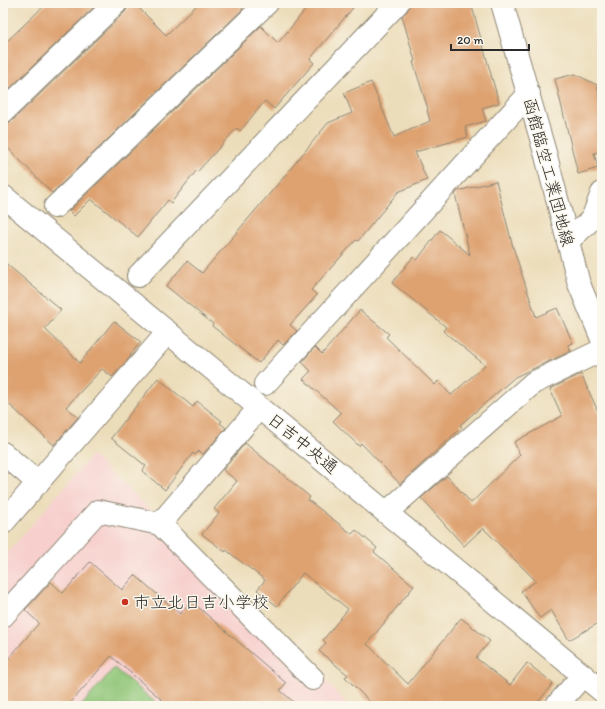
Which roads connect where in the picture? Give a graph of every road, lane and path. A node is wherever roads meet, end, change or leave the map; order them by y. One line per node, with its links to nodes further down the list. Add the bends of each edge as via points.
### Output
1 (116, 3): 6 (street)
2 (267, 3): 9 (street)
3 (398, 3): 11 (street)
4 (502, 3): 5 (street, 函館臨空工業団地線)
5 (529, 94): 10 (street, 函館臨空工業団地線); 15 (street)
6 (3, 112)
7 (602, 193): 10 (street, via 592,219)
8 (3, 196): 12 (street, 日吉中央通)
9 (55, 207)
10 (568, 241): 13 (street, 函館臨空工業団地線, via 579,284)
11 (138, 276)
12 (168, 332): 16 (street, 日吉中央通); 18 (street)
13 (602, 339)
14 (602, 350): 19 (street, via 533,383)
15 (265, 384)
16 (259, 408): 19 (street, 日吉中央通); 21 (street)
17 (3, 453): 18 (street)
18 (38, 483): 20 (street)
19 (387, 512): 23 (street, 日吉中央通)
20 (3, 523)
21 (160, 524): 22 (street, via 98,511); 24 (street)
22 (3, 616)
23 (583, 675): 25 (street, 日吉中央通); 26 (street)
24 (313, 679)
25 (602, 691)
26 (556, 706)

